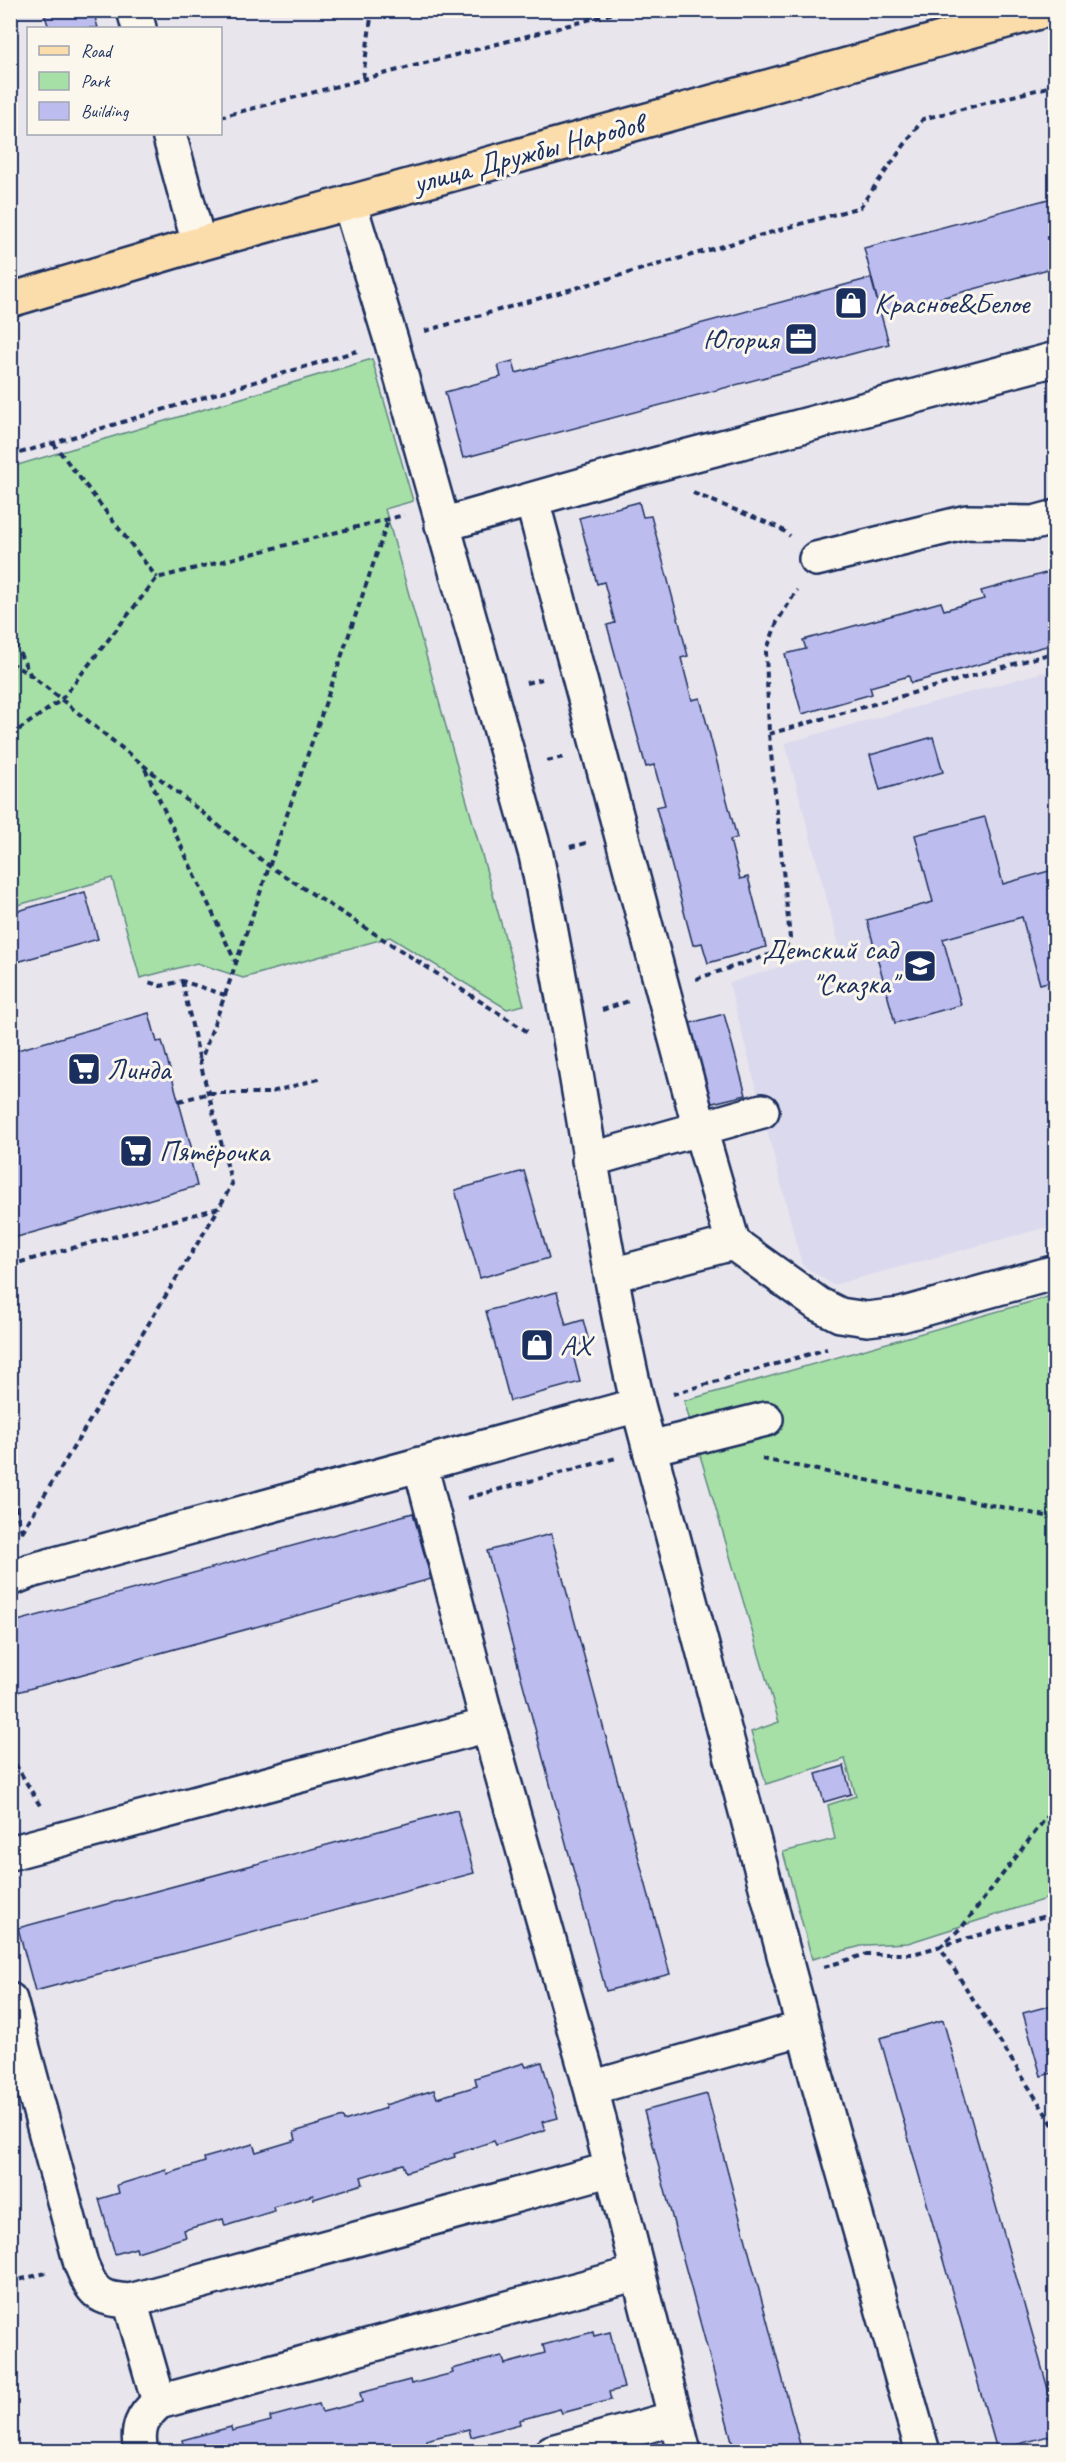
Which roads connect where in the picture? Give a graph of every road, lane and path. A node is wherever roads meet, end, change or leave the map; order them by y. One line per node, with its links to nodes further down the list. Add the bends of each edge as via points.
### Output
1 (134, 10): 5 (street)
2 (372, 10): 6 (path)
3 (626, 10): 6 (path)
4 (1046, 10): 10 (main road, улица Дружбы Народов)
5 (139, 27)
6 (363, 79): 8 (path)
7 (1056, 85): 13 (path, via 923,119 860,207)
8 (222, 116)
9 (169, 135): 11 (street)
10 (349, 202): 11 (main road, улица Дружбы Народов); 13 (street)
11 (199, 244): 12 (main road, улица Дружбы Народов)
12 (10, 300)
13 (392, 340): 15 (path); 20 (street)
14 (1056, 359): 18 (street)
15 (53, 443): 16 (path); 22 (path)
16 (10, 456)
17 (687, 491): 21 (path, via 780,528)
18 (532, 500): 20 (street); 26 (street)
19 (1056, 518): 21 (street, via 1035,523 967,522)
20 (442, 525): 28 (street)
21 (816, 559): 30 (path, via 777,622 766,652)
22 (157, 578): 29 (path); 37 (path, via 388,520)
23 (10, 634): 27 (path)
24 (1056, 652): 30 (path)
25 (10, 663): 27 (path)
26 (578, 670): 28 (path); 32 (street)
27 (32, 676): 29 (path)
28 (491, 691): 34 (street)
29 (61, 700): 31 (path); 33 (path)
30 (769, 734): 41 (path, via 790,938 784,950)
31 (10, 736)
32 (598, 749): 34 (path); 35 (street)
33 (144, 768): 37 (path); 38 (path)
34 (513, 769): 36 (street)
35 (622, 834): 36 (path); 41 (street)
36 (536, 855): 43 (street)
37 (270, 866): 38 (path); 44 (path)
38 (236, 964): 42 (path)
39 (182, 981): 40 (path, via 161,986); 42 (path); 45 (path)
40 (148, 982)
41 (663, 990): 43 (path); 50 (street)
42 (225, 995): 45 (path)
43 (567, 1022): 51 (street)
44 (528, 1032)
45 (200, 1062): 47 (path)
46 (322, 1078): 47 (path, via 268,1093)
47 (210, 1093): 48 (path); 52 (path, via 232,1184)
48 (179, 1101)
49 (762, 1111): 50 (street)
50 (700, 1129): 51 (street); 53 (street)
51 (589, 1160): 56 (street)
52 (219, 1208): 54 (path); 65 (path)
53 (733, 1243): 55 (street, via 818,1304 840,1314 867,1319 901,1316); 56 (street)
54 (10, 1265)
55 (1056, 1272)
56 (612, 1275): 57 (street)
57 (638, 1405): 59 (street); 61 (street)
58 (766, 1419): 59 (street)
59 (650, 1448): 63 (path); 74 (street)
60 (756, 1458): 64 (path)
61 (420, 1464): 63 (street); 66 (street)
62 (10, 1486): 65 (path)
63 (431, 1508): 67 (street)
64 (1056, 1518)
65 (22, 1532): 66 (path)
66 (20, 1575)
67 (488, 1725): 70 (street); 77 (street)
68 (10, 1755): 70 (path)
69 (1056, 1805): 73 (path, via 962,1926)
70 (59, 1839): 71 (street)
71 (10, 1853)
72 (1056, 1913): 73 (path)
73 (940, 1947): 74 (path, via 913,1954 867,1954); 78 (path)
74 (791, 1976): 76 (street)
75 (10, 2000): 81 (street, via 91,2289 108,2300)
76 (804, 2028): 77 (street); 87 (street)
77 (591, 2088): 79 (street)
78 (1056, 2130)
79 (612, 2169): 80 (street); 81 (street)
80 (639, 2273): 82 (street); 83 (street)
81 (130, 2301): 82 (street)
82 (159, 2402): 84 (street, via 145,2413 139,2426)
83 (675, 2418): 85 (street); 86 (street)
84 (141, 2451)
85 (552, 2451)
86 (684, 2451)
87 (923, 2451)

